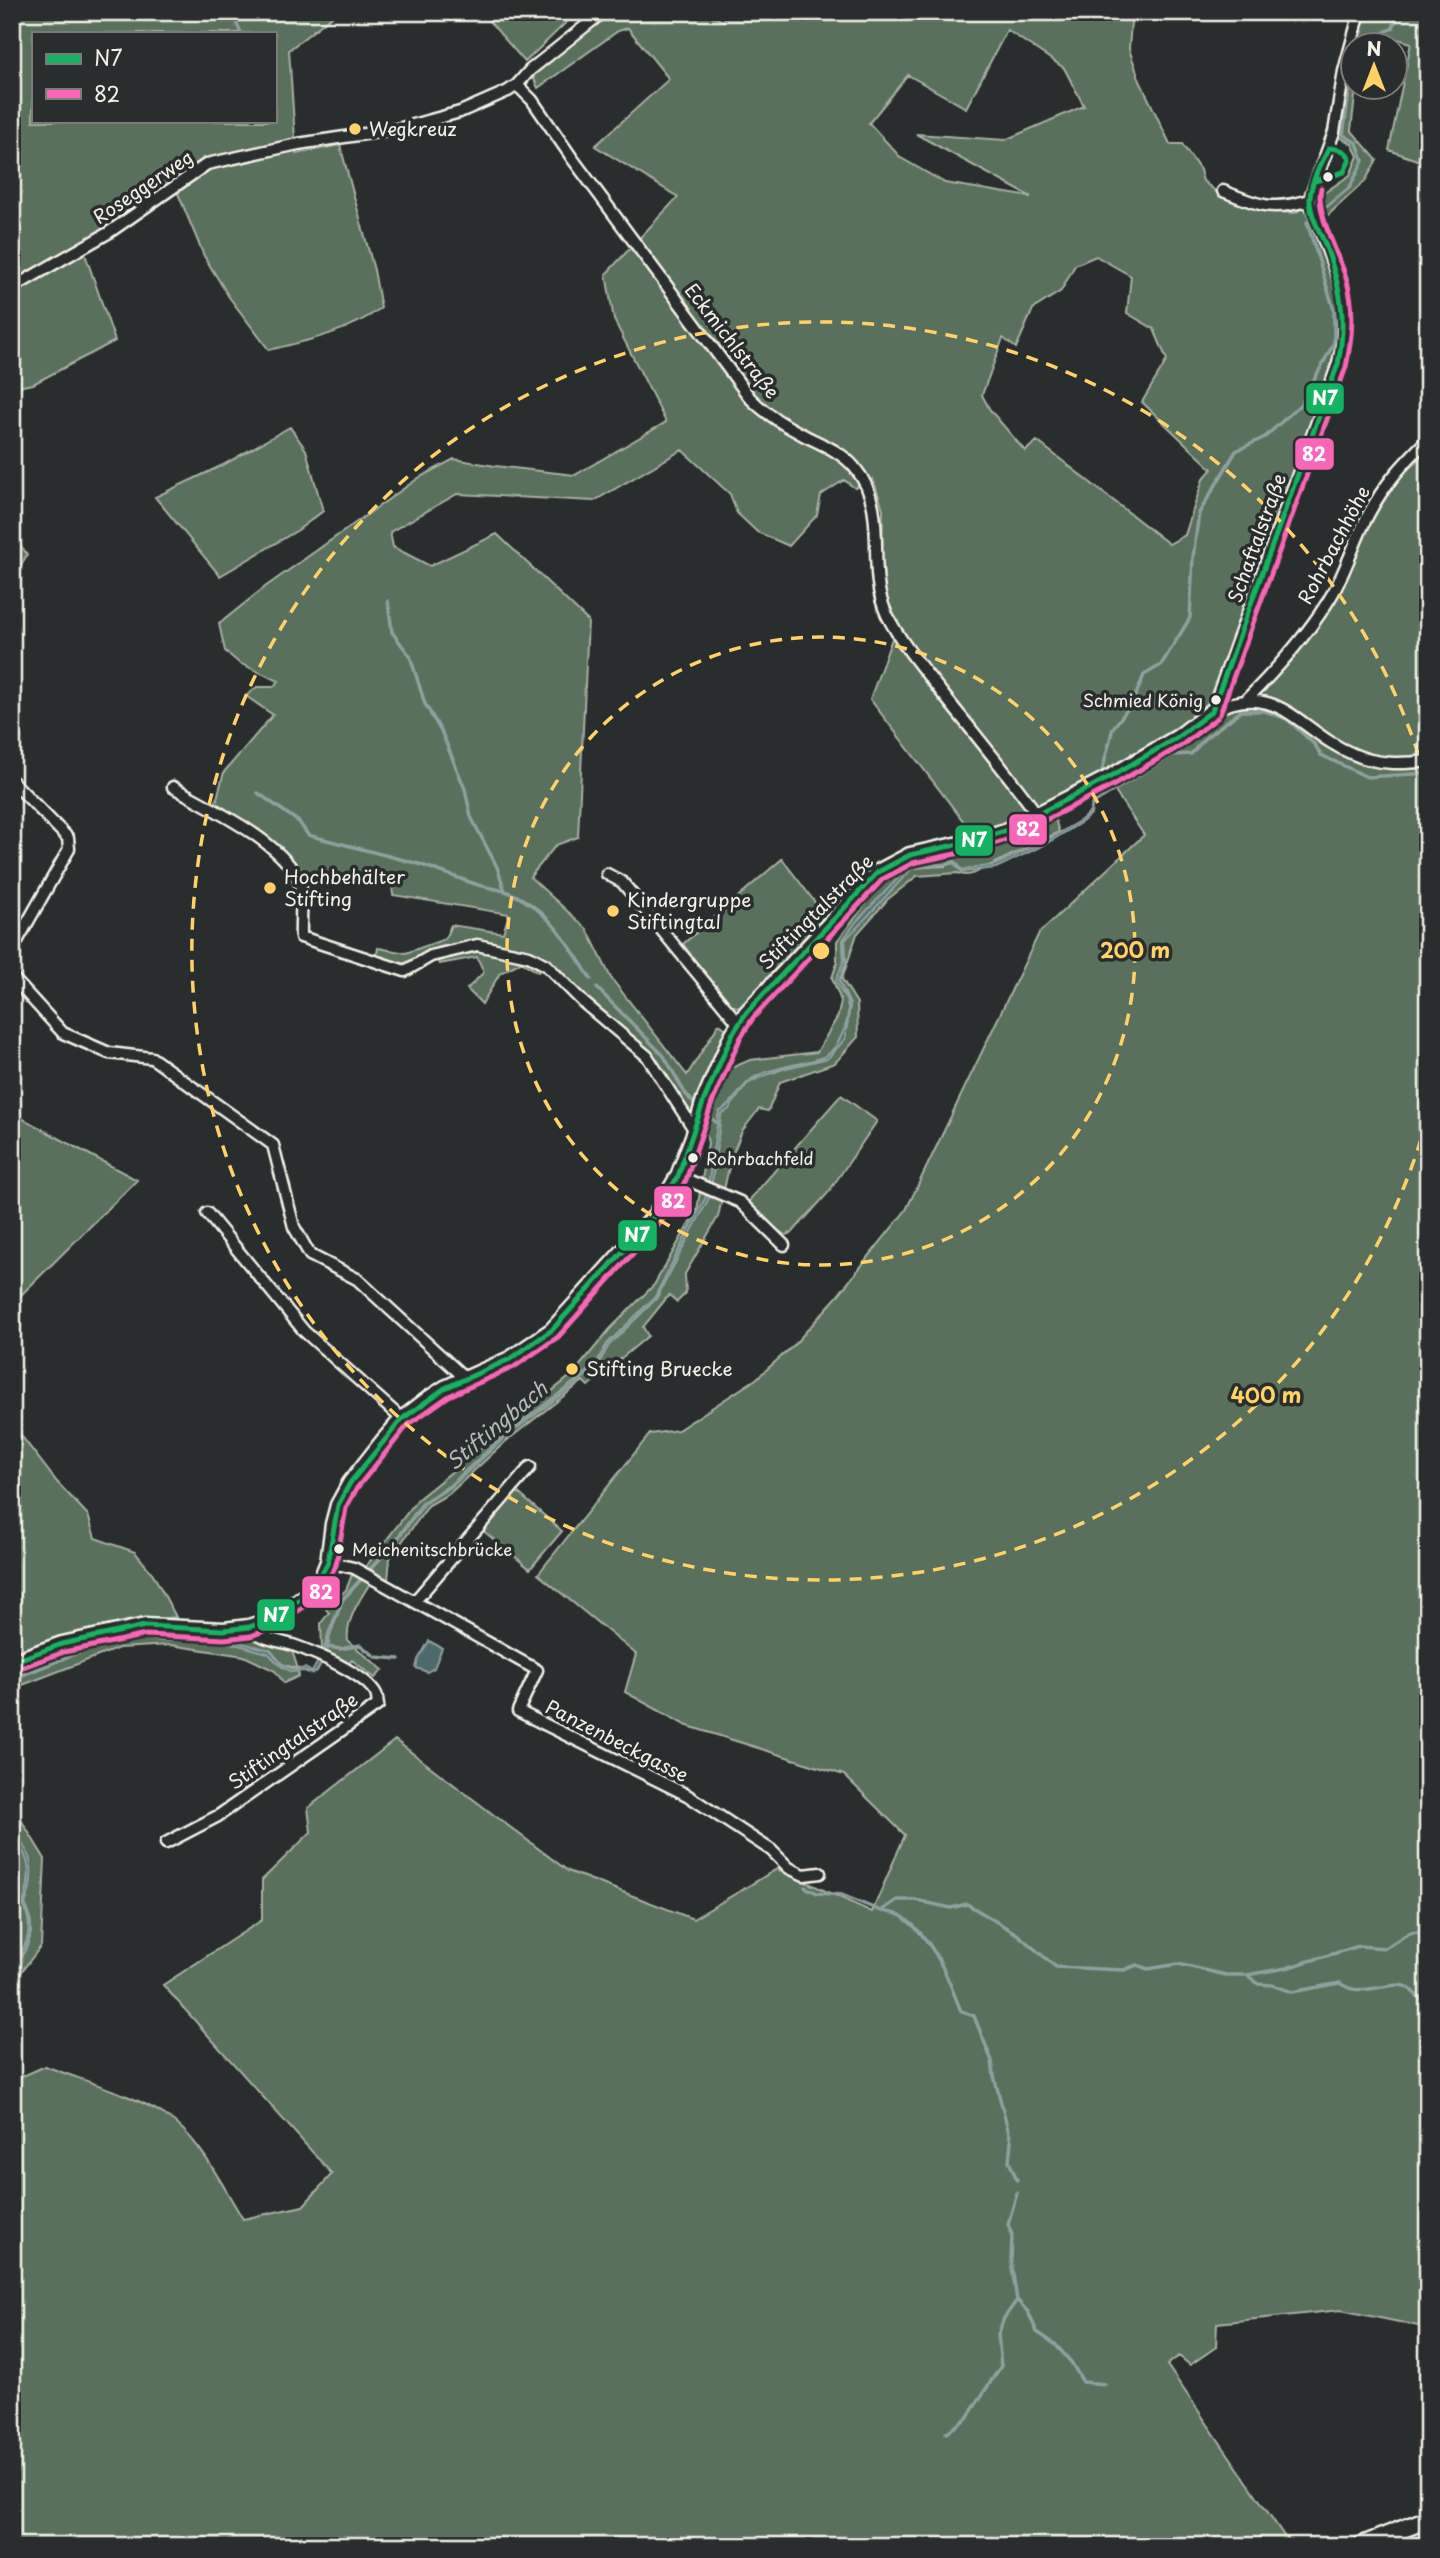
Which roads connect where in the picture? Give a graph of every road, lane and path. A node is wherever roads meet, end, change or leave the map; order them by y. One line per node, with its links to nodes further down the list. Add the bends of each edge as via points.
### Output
1 (603, 12): 3 (street, Roseggerweg)
2 (1360, 12): 5 (street, via 1334,132)
3 (517, 85): 6 (street, Roseggerweg, via 460,112 398,129 207,164 108,233); 13 (street, Eckmichlstraße, via 750,398 779,422 843,456 859,473 875,510 875,568 886,614 920,665)
4 (1223, 191): 5 (street, via 1265,207)
5 (1309, 200): 9 (street, Schaftalstraße, via 1345,304 1343,342)
6 (12, 288)
7 (1428, 439): 8 (street, Rohrbachhöhe, via 1396,470 1368,516 1331,595 1292,651)
8 (1245, 701): 9 (street, Stiftingtalstraße); 10 (street, Stiftingtalstraße, via 1281,708 1334,744 1366,759)
9 (1212, 711): 13 (street, Stiftingtalstraße, via 1178,737)
10 (1428, 761)
11 (12, 781): 15 (street, via 68,838 69,849)
12 (173, 787): 18 (street, via 270,845 300,880 300,937 405,971 431,956 477,945 529,956 547,965 647,1056)
13 (1037, 814): 17 (street, Stiftingtalstraße, via 1005,831 910,855 878,872 757,999)
14 (607, 874): 17 (street, via 622,882)
15 (12, 950)
16 (12, 977): 22 (street, via 63,1033 109,1053 152,1058 273,1145 294,1227 310,1255 357,1279)
17 (739, 1024): 18 (street, Stiftingtalstraße)
18 (695, 1131): 19 (street, Stiftingtalstraße)
19 (678, 1176): 21 (street, via 740,1202); 22 (street, Stiftingtalstraße, via 642,1232 552,1330 510,1359)
20 (207, 1213): 23 (street, via 304,1331)
21 (784, 1245)
22 (466, 1379): 23 (street, Stiftingtalstraße)
23 (402, 1419): 25 (street, Stiftingtalstraße, via 350,1483 336,1513)
24 (530, 1467): 26 (street)
25 (328, 1562): 26 (street, Panzenbeckgasse, via 354,1568); 27 (street, Stiftingtalstraße, via 318,1584 299,1602)
26 (415, 1601): 30 (street, Panzenbeckgasse, via 537,1670 517,1711 687,1795 771,1850 789,1868 804,1875)
27 (249, 1627): 28 (street, Stiftingtalstraße, via 145,1626 62,1644); 29 (street, Stiftingtalstraße, via 258,1636 330,1660 376,1694 378,1705 218,1816)
28 (12, 1662)
29 (166, 1843)
30 (820, 1874)
31 (1428, 2519): 32 (main road)
32 (1360, 2546)

